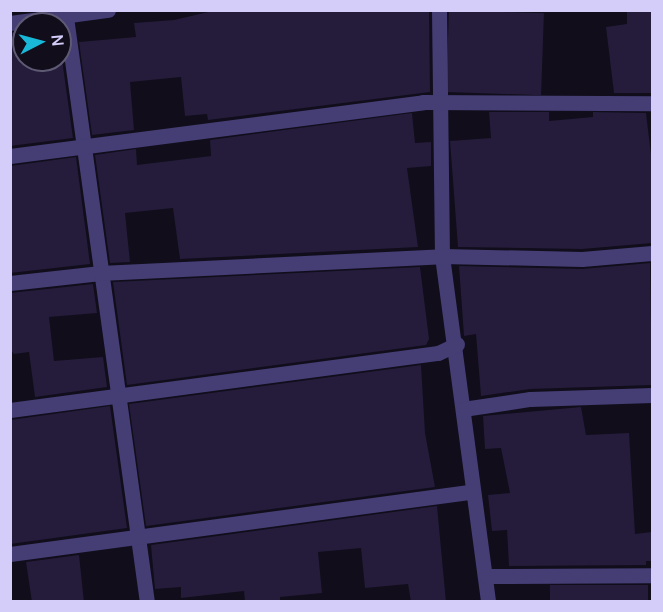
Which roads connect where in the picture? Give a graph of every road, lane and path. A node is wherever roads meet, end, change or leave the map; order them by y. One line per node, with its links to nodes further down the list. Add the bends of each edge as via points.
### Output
1 (108, 10): 3 (street)
2 (439, 10): 5 (street)
3 (72, 16)
4 (72, 69): 7 (street)
5 (442, 102): 6 (street); 7 (street); 10 (street)
6 (652, 103)
7 (81, 147): 8 (street); 11 (street)
8 (10, 156)
9 (652, 254): 10 (street, via 582,259)
10 (442, 256): 11 (street); 13 (street)
11 (100, 273): 12 (street); 14 (street)
12 (10, 283)
13 (457, 344): 14 (street, via 438,353); 16 (street)
14 (120, 394): 17 (street); 19 (street)
15 (652, 394): 16 (street, via 530,399)
16 (463, 409): 18 (street)
17 (10, 410)
18 (471, 492): 19 (street); 22 (street)
19 (137, 538): 20 (street); 23 (street)
20 (10, 554)
21 (652, 575): 22 (street)
22 (486, 576): 24 (street)
23 (147, 602)
24 (488, 602)

